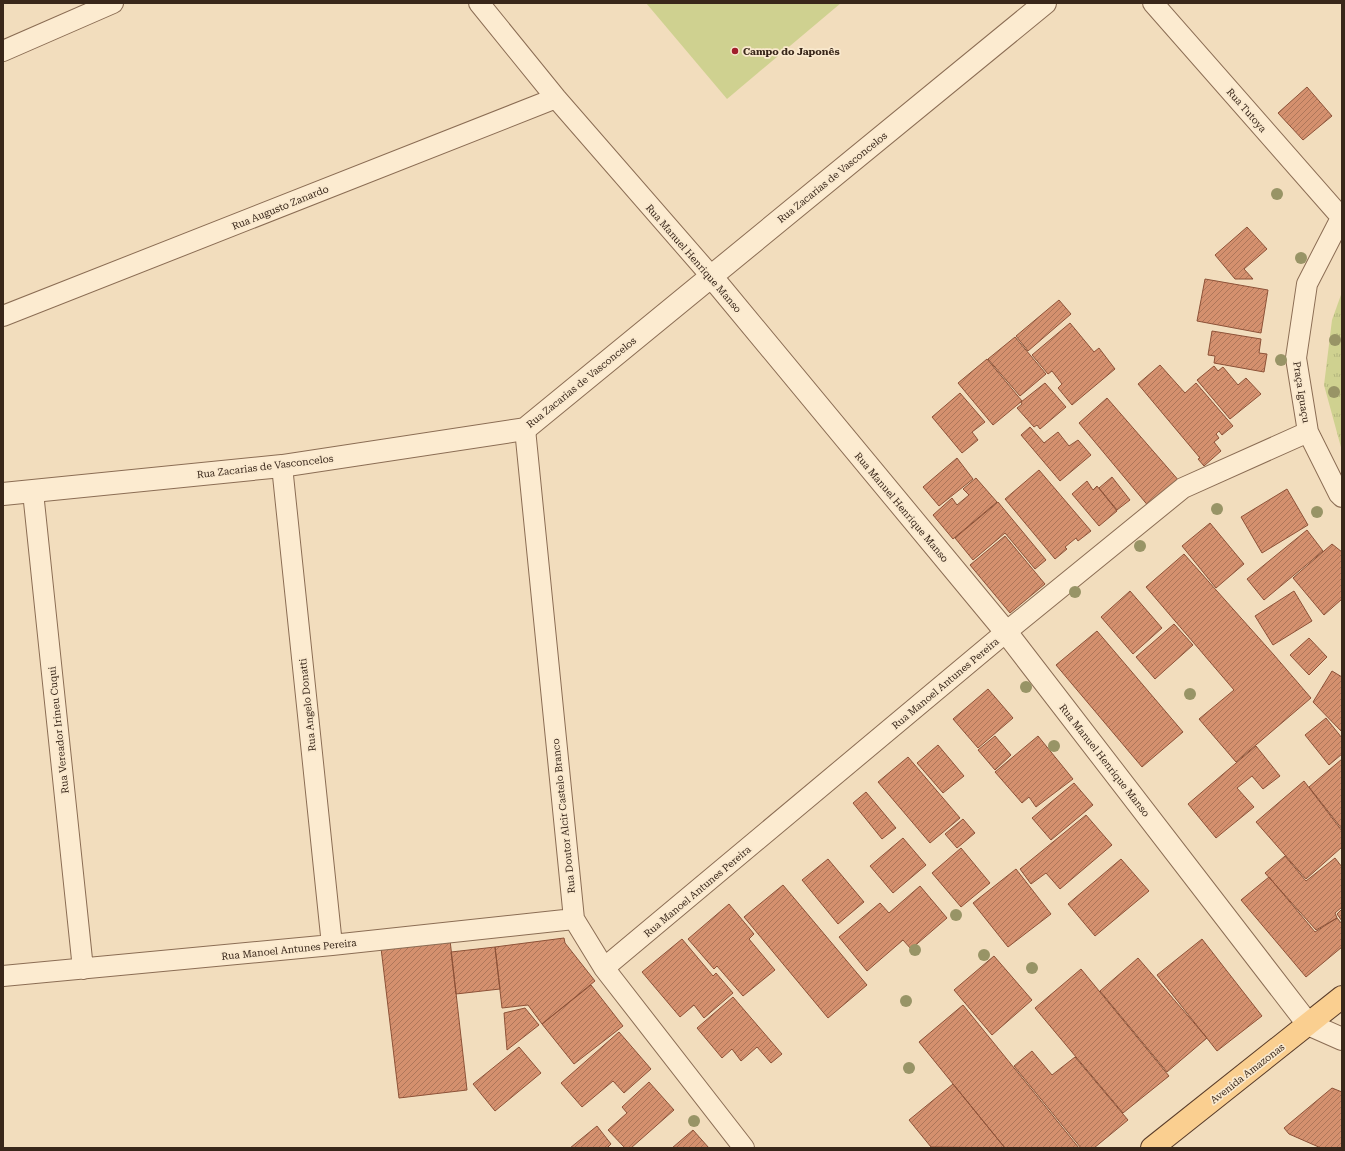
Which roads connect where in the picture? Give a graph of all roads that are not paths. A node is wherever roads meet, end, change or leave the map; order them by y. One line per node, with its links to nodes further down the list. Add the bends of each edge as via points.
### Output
1 (113, 3): 5 (street)
2 (479, 3): 6 (street, Rua Manuel Henrique Manso)
3 (1046, 3): 8 (street, Rua Zacarias de Vasconcelos)
4 (1154, 3): 7 (street, Rua Tutoya)
5 (3, 51)
6 (556, 98): 8 (street, Rua Manuel Henrique Manso); 9 (street, Rua Augusto Zanardo)
7 (1342, 216): 11 (street, Praça Iguaçu, via 1307,284 1296,358)
8 (711, 276): 10 (street, Rua Zacarias de Vasconcelos); 16 (street, Rua Manuel Henrique Manso)
9 (3, 316)
10 (525, 429): 12 (street, Rua Zacarias de Vasconcelos); 17 (street, Rua Doutor Alcir Castelo Branco)
11 (1308, 432): 15 (street, Praça Iguaçu); 16 (street, Rua Manoel Antunes Pereira, via 1183,488)
12 (282, 466): 13 (street, Rua Zacarias de Vasconcelos); 18 (street, Rua Angelo Donatti)
13 (33, 492): 14 (street, Rua Zacarias de Vasconcelos); 20 (street, Rua Vereador Irineu Cuqui)
14 (3, 494)
15 (1342, 497)
16 (1006, 632): 19 (street, Rua Manoel Antunes Pereira); 23 (street, Rua Manuel Henrique Manso)
17 (574, 919): 18 (street, Rua Manoel Antunes Pereira); 19 (street, Rua Doutor Alcir Castelo Branco)
18 (332, 945): 20 (street, Rua Manoel Antunes Pereira)
19 (604, 968): 25 (street, Rua Doutor Alcir Castelo Branco)
20 (83, 969): 21 (street, Rua Manoel Antunes Pereira)
21 (3, 976)
22 (1342, 997): 23 (main road, Avenida Amazonas)
23 (1308, 1024): 24 (street); 26 (main road, Avenida Amazonas)
24 (1342, 1039)
25 (744, 1148)
26 (1152, 1148)

